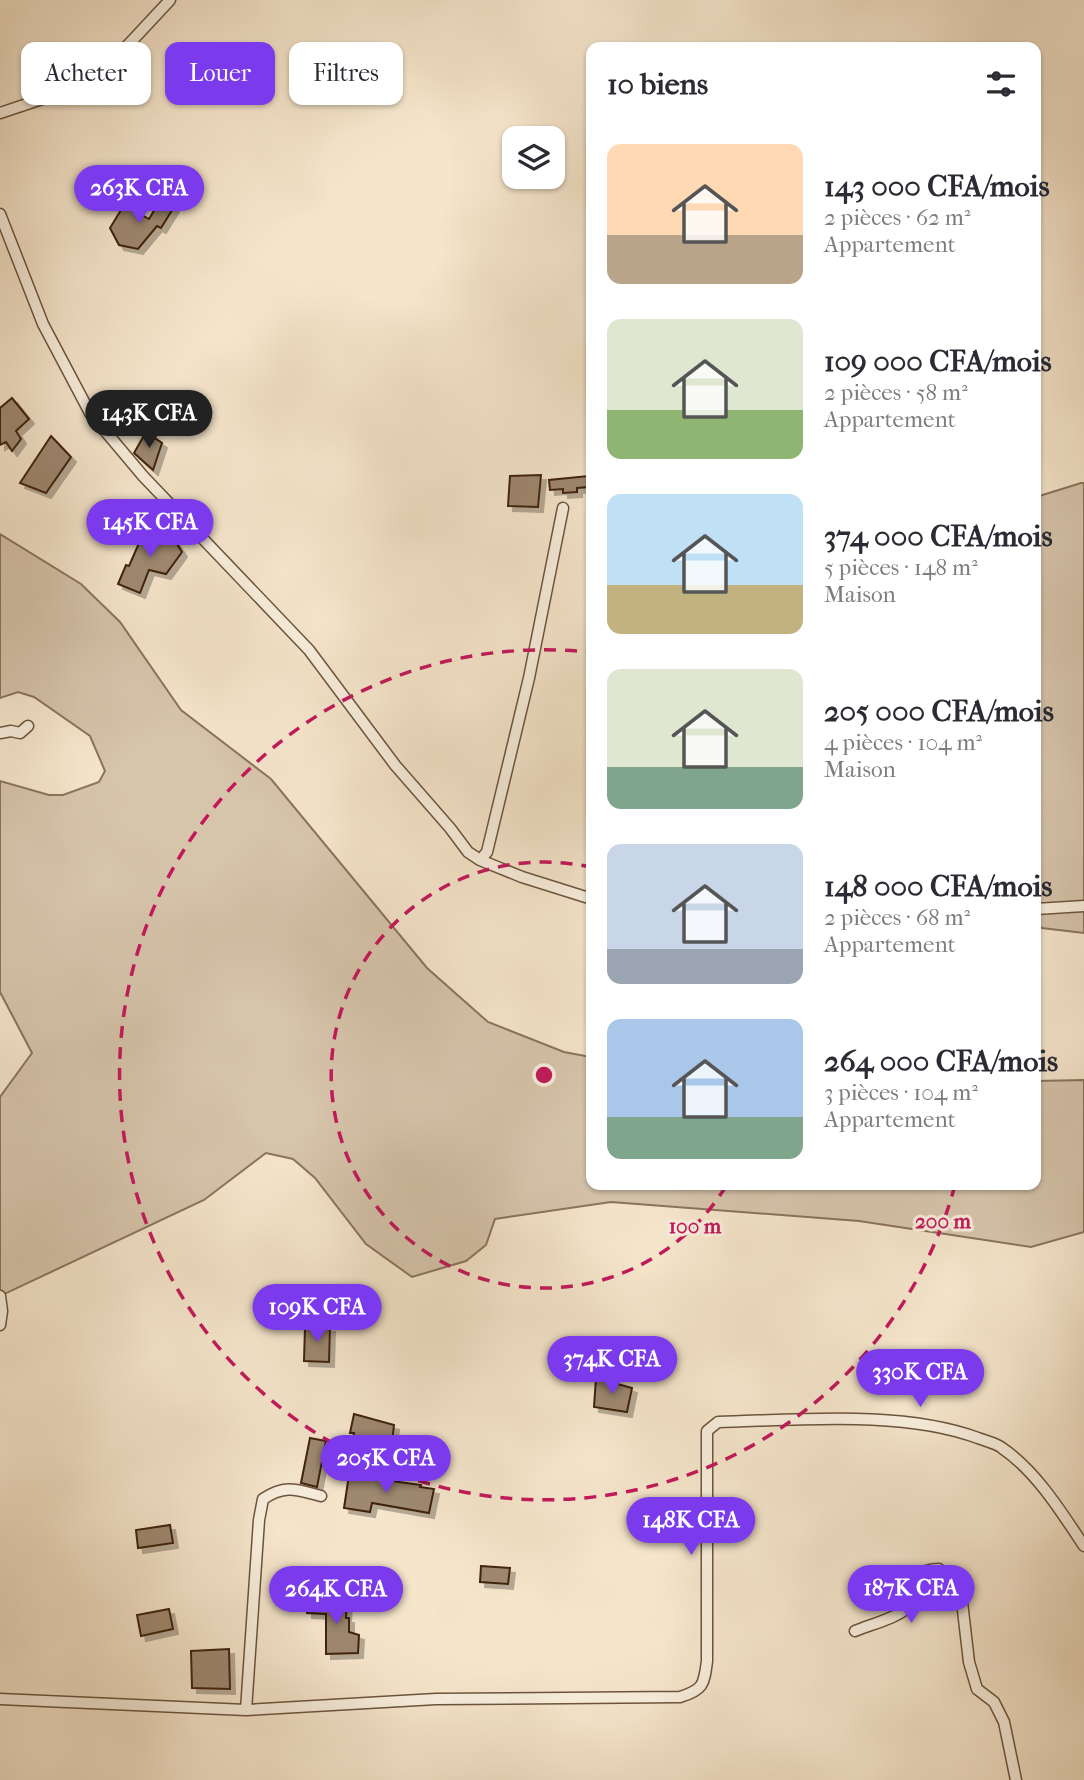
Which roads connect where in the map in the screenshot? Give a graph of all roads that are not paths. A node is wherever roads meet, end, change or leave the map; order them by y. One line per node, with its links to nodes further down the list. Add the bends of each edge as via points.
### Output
1 (170, 0): 2 (street, via 115,59 83,85)
2 (0, 113)
3 (0, 214): 7 (street, via 43,324 90,412 151,485 309,650 395,765 468,852)
4 (563, 508): 7 (street, via 516,731 487,852)
5 (28, 726): 6 (street, via 20,733)
6 (0, 733)
7 (480, 860): 8 (street)
8 (586, 897)
9 (1084, 906): 10 (street)
10 (1041, 909)
11 (0, 1296): 12 (street)
12 (0, 1325)
13 (321, 1496): 17 (street, via 292,1489 276,1490 263,1499)
14 (1084, 1546): 17 (street, via 1032,1476 1002,1447 959,1431 886,1421 718,1422 707,1431 707,1661 705,1680 697,1692 680,1697 436,1699)
15 (855, 1631): 18 (street, via 906,1609 920,1575 939,1569 962,1602 977,1689 994,1702 1004,1722)
16 (0, 1699): 17 (street)
17 (246, 1710)
18 (1016, 1780)

